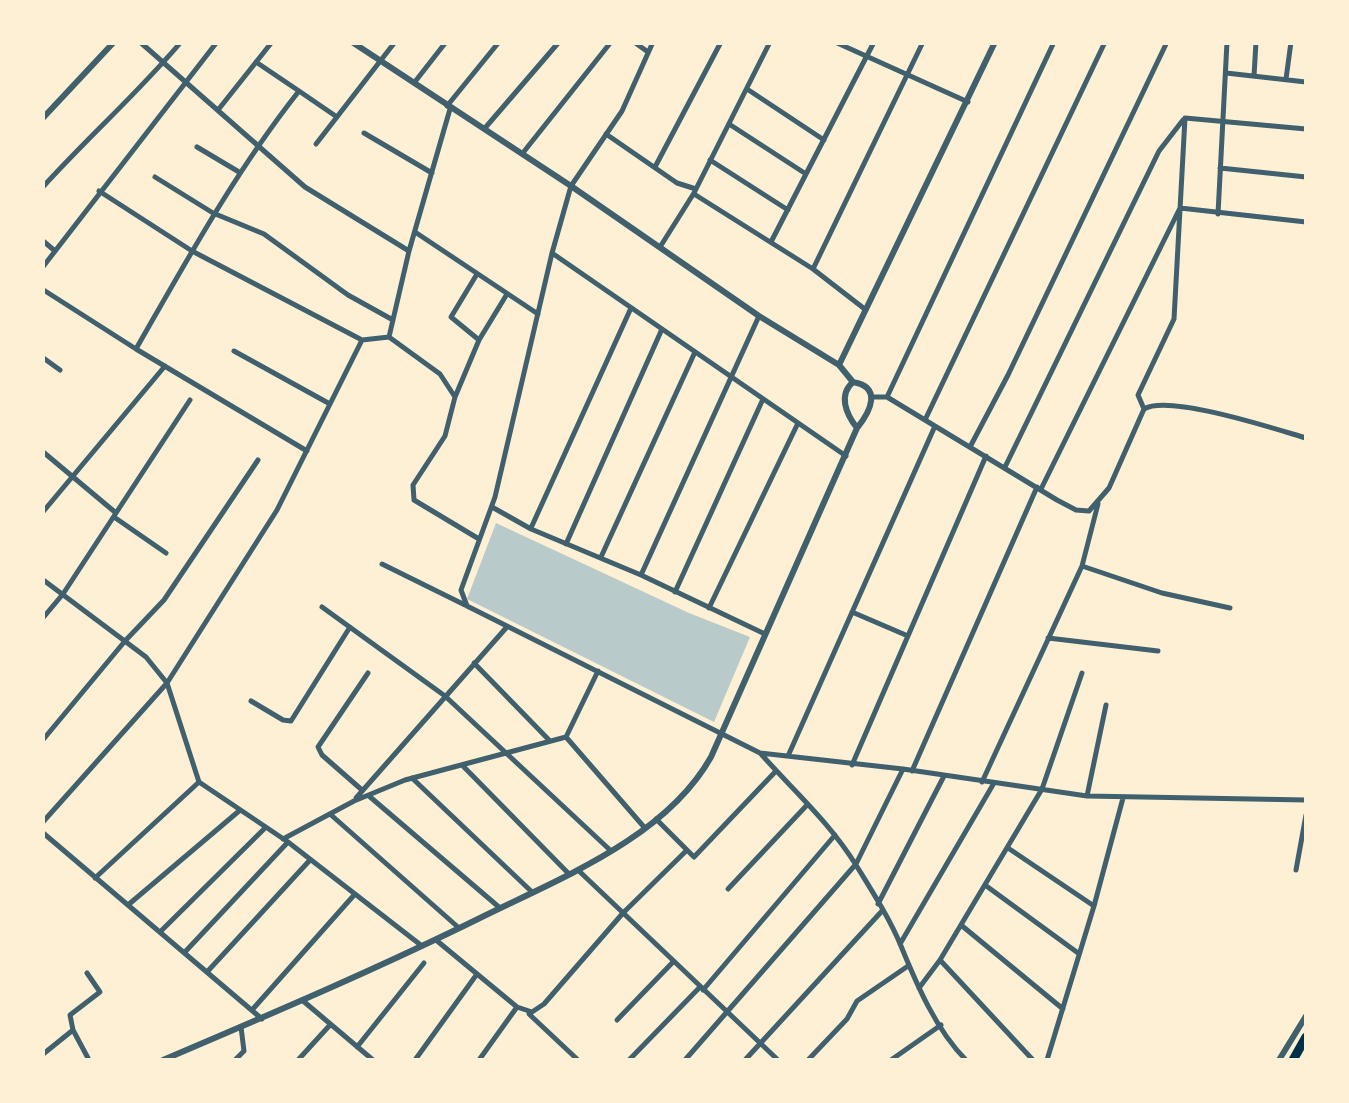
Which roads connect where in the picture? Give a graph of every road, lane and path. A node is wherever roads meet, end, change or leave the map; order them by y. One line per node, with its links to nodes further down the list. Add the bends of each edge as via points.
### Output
1 (114, 42): 45 (street)
2 (140, 42): 30 (street)
3 (181, 42): 30 (street)
4 (217, 42): 35 (street)
5 (272, 42): 28 (street)
6 (352, 42): 29 (street)
7 (395, 42): 29 (street)
8 (446, 42): 37 (street)
9 (500, 42): 41 (street)
10 (559, 42): 49 (street)
11 (611, 42): 56 (street)
12 (634, 42): 26 (street)
13 (653, 42): 26 (street)
14 (721, 42): 58 (street)
15 (770, 42): 38 (street)
16 (835, 42): 27 (street)
17 (874, 42): 27 (street)
18 (923, 42): 32 (street)
19 (996, 42): 40 (street)
20 (1054, 42): 107 (street)
21 (1105, 42): 112 (street)
22 (1167, 42): 117 (street)
23 (1227, 42): 31 (street)
24 (1256, 42): 33 (street)
25 (1291, 42): 34 (street)
26 (648, 52): 51 (street)
27 (868, 56): 32 (street); 52 (street)
28 (256, 62): 39 (street); 42 (street)
29 (380, 62): 37 (street); 43 (street)
30 (164, 63): 35 (street); 66 (street)
31 (1226, 73): 33 (street); 46 (street)
32 (909, 74): 40 (street); 83 (street)
33 (1254, 76): 34 (street)
34 (1286, 80): 36 (street)
35 (184, 82): 42 (street); 67 (street)
36 (1306, 82)
37 (413, 84): 41 (street)
38 (746, 88): 47 (street); 52 (street)
39 (298, 91): 43 (street); 53 (street)
40 (968, 102): 88 (street)
41 (448, 108): 49 (street); 61 (street)
42 (218, 110): 53 (street)
43 (337, 117): 54 (street)
44 (1185, 118): 46 (street); 69 (street); 123 (street, via 1159,151)
45 (42, 119)
46 (1223, 120): 48 (street); 59 (street)
47 (728, 124): 57 (street); 62 (street)
48 (1306, 129)
49 (483, 131): 56 (street)
50 (364, 133): 61 (street)
51 (606, 134): 58 (street); 65 (street)
52 (824, 140): 62 (street)
53 (258, 143): 60 (street); 80 (street, via 305,187)
54 (316, 144)
55 (197, 147): 60 (street)
56 (520, 156): 65 (street)
57 (710, 160): 68 (street); 70 (street)
58 (655, 167): 68 (street)
59 (1220, 168): 64 (street); 72 (street)
60 (239, 172): 71 (street)
61 (432, 173): 74 (street)
62 (806, 174): 70 (street)
63 (155, 176): 71 (street)
64 (1306, 177)
65 (571, 186): 77 (street); 81 (street)
66 (42, 188)
67 (99, 191): 78 (street); 79 (street)
68 (695, 191): 76 (street); 77 (street)
69 (1180, 208): 72 (street); 111 (street, via 1174,319 1138,394); 125 (street)
70 (788, 210): 76 (street)
71 (213, 214): 79 (street); 91 (street, via 264,234)
72 (1218, 214): 73 (street)
73 (1306, 222)
74 (414, 232): 80 (street); 84 (street)
75 (42, 240): 78 (street)
76 (771, 242): 83 (street)
77 (659, 249): 90 (street)
78 (55, 251): 82 (street)
79 (192, 251): 94 (street); 96 (street)
80 (409, 251): 91 (street)
81 (552, 253): 87 (street); 89 (street)
82 (42, 268)
83 (813, 269): 88 (street)
84 (478, 273): 86 (street); 95 (street, via 451,317)
85 (42, 288): 96 (street)
86 (507, 294): 89 (street); 95 (street)
87 (632, 308): 92 (street); 130 (street)
88 (866, 310): 100 (street)
89 (538, 314): 127 (street)
90 (758, 316): 100 (street); 103 (street)
91 (393, 320): 93 (street)
92 (662, 329): 98 (street); 132 (street)
93 (389, 337): 94 (street); 105 (street, via 440,374)
94 (362, 340): 110 (street)
95 (479, 340): 105 (street)
96 (136, 349): 101 (street)
97 (234, 351): 110 (street)
98 (695, 352): 103 (street); 134 (street)
99 (42, 357): 102 (street)
100 (839, 365): 104 (street)
101 (165, 366): 118 (street); 124 (street)
102 (60, 370)
103 (730, 376): 108 (street); 137 (street)
104 (853, 382): 106 (street); 115 (street, via 844,400)
105 (455, 397): 131 (street, via 445,436 414,486 414,500)
106 (873, 397): 107 (street); 115 (street)
107 (887, 397): 112 (street)
108 (763, 399): 113 (street); 139 (street)
109 (190, 400): 129 (street)
110 (330, 404): 118 (street)
111 (1144, 409): 116 (street, via 1163,404 1198,410); 126 (street)
112 (925, 420): 114 (street)
113 (798, 423): 120 (street); 143 (street)
114 (935, 426): 117 (street); 145 (street)
115 (857, 428): 120 (street)
116 (1306, 438)
117 (970, 447): 121 (street)
118 (307, 450): 158 (street, via 278,510)
119 (42, 451): 124 (street)
120 (846, 456): 149 (street)
121 (986, 456): 123 (street); 150 (street)
122 (258, 460): 152 (street, via 164,600)
123 (1005, 467): 125 (street)
124 (73, 478): 128 (street); 129 (street)
125 (1039, 488): 126 (street, via 1076,510); 173 (street)
126 (1098, 504): 136 (street)
127 (492, 507): 130 (street); 131 (street)
128 (42, 513)
129 (115, 515): 133 (street); 140 (street)
130 (531, 530): 132 (street)
131 (479, 539): 141 (street, via 461,590)
132 (566, 544): 134 (street)
133 (166, 553)
134 (601, 558): 137 (street)
135 (382, 564): 141 (street)
136 (1082, 566): 144 (street); 151 (street)
137 (640, 575): 139 (street)
138 (42, 579): 140 (street)
139 (675, 592): 143 (street)
140 (62, 594): 146 (street); 152 (street)
141 (467, 606): 148 (street)
142 (322, 607): 147 (street)
143 (709, 608): 149 (street)
144 (1230, 608)
145 (852, 612): 150 (street); 168 (street)
146 (42, 618)
147 (350, 628): 159 (street); 160 (street, via 291,721)
148 (506, 628): 154 (street); 155 (street)
149 (766, 634): 162 (street)
150 (908, 636): 170 (street)
151 (1048, 638): 153 (street); 177 (street)
152 (125, 641): 158 (street); 164 (street)
153 (1158, 651)
154 (474, 663): 159 (street); 165 (street)
155 (598, 670): 162 (street); 163 (street)
156 (368, 672): 180 (street, via 318,747)
157 (1082, 672): 179 (street)
158 (167, 683): 176 (street); 189 (street)
159 (445, 696): 166 (street); 180 (street)
160 (252, 701)
161 (1106, 705): 181 (street)
162 (720, 735): 167 (street); 188 (street, via 698,781)
163 (566, 737): 165 (street); 190 (street)
164 (42, 741)
165 (550, 741): 166 (street)
166 (506, 752): 169 (street); 196 (street)
167 (760, 753): 168 (street); 172 (street)
168 (787, 758): 170 (street)
169 (462, 765): 175 (street); 202 (street)
170 (852, 765): 171 (street)
171 (903, 769): 173 (street); 199 (street)
172 (777, 771): 184 (street); 197 (street, via 694,857)
173 (912, 771): 174 (street)
174 (944, 776): 177 (street); 211 (street)
175 (412, 778): 180 (street); 206 (street)
176 (199, 782): 185 (street); 203 (street)
177 (982, 782): 178 (street)
178 (994, 784): 179 (street); 217 (street)
179 (1042, 790): 181 (street); 195 (street)
180 (365, 793): 186 (street); 210 (street)
181 (1087, 796): 182 (street)
182 (1123, 798): 183 (street); 209 (street)
183 (1306, 800)
184 (807, 805): 193 (street); 205 (street)
185 (239, 811): 191 (street); 208 (street)
186 (330, 814): 194 (street); 214 (street)
187 (1306, 815): 201 (street)
188 (656, 820): 190 (street); 197 (street)
189 (42, 823)
190 (644, 827): 196 (street)
191 (264, 828): 194 (street); 215 (street)
192 (42, 832): 203 (street)
193 (836, 836): 199 (street); 229 (street)
194 (285, 841): 198 (street); 219 (street)
195 (1008, 848): 204 (street); 209 (street)
196 (610, 850): 200 (street)
197 (687, 850): 212 (street)
198 (311, 860): 207 (street); 225 (street)
199 (856, 864): 211 (street); 235 (street)
200 (579, 870): 202 (street); 212 (street)
201 (1296, 870)
202 (569, 874): 206 (street)
203 (94, 878): 208 (street)
204 (985, 886): 213 (street); 220 (street)
205 (728, 888)
206 (532, 892): 210 (street)
207 (355, 894): 218 (street); 233 (street)
208 (128, 905): 215 (street)
209 (1094, 906): 220 (street)
210 (500, 908): 214 (street)
211 (880, 908): 217 (street); 244 (street)
212 (623, 913): 222 (street); 234 (street, via 544,1004)
213 (962, 925): 221 (street); 232 (street)
214 (459, 928): 216 (street)
215 (160, 932): 219 (street)
216 (436, 940): 218 (street); 227 (street)
217 (900, 944): 224 (street)
218 (422, 946): 230 (street)
219 (184, 952): 225 (street)
220 (1078, 953): 232 (street)
221 (940, 960): 228 (street); 263 (street)
222 (673, 962): 229 (street); 238 (street)
223 (424, 963): 245 (street)
224 (908, 966): 228 (street); 260 (street, via 857,1001)
225 (207, 972): 233 (street)
226 (87, 973): 242 (street, via 100,992 70,1015)
227 (477, 974): 231 (street); 253 (street)
228 (919, 988): 240 (street)
229 (701, 989): 235 (street); 256 (street)
230 (302, 1000): 237 (street); 239 (street)
231 (518, 1006): 234 (street); 254 (street)
232 (1064, 1009): 264 (street)
233 (252, 1010): 237 (street)
234 (526, 1012): 255 (street)
235 (728, 1014): 244 (street); 257 (street)
236 (1306, 1016): 265 (street)
237 (262, 1018): 241 (street)
238 (617, 1020)
239 (330, 1025): 245 (street); 251 (street)
240 (941, 1025): 247 (street); 261 (street)
241 (241, 1027): 249 (street); 250 (street, via 244,1051)
242 (73, 1030): 246 (street); 248 (street)
243 (1306, 1037): 266 (highway)
244 (760, 1046): 258 (street); 259 (street)
245 (357, 1047): 252 (street)
246 (42, 1055)
247 (963, 1058): 262 (street)
248 (89, 1060)
249 (163, 1060)
250 (236, 1060)
251 (298, 1060)
252 (374, 1060)
253 (414, 1060)
254 (479, 1060)
255 (578, 1060)
256 (629, 1060)
257 (685, 1060)
258 (745, 1060)
259 (778, 1060)
260 (808, 1060)
261 (891, 1060)
262 (953, 1060)
263 (1033, 1060)
264 (1047, 1060)
265 (1279, 1060)
266 (1293, 1060)

